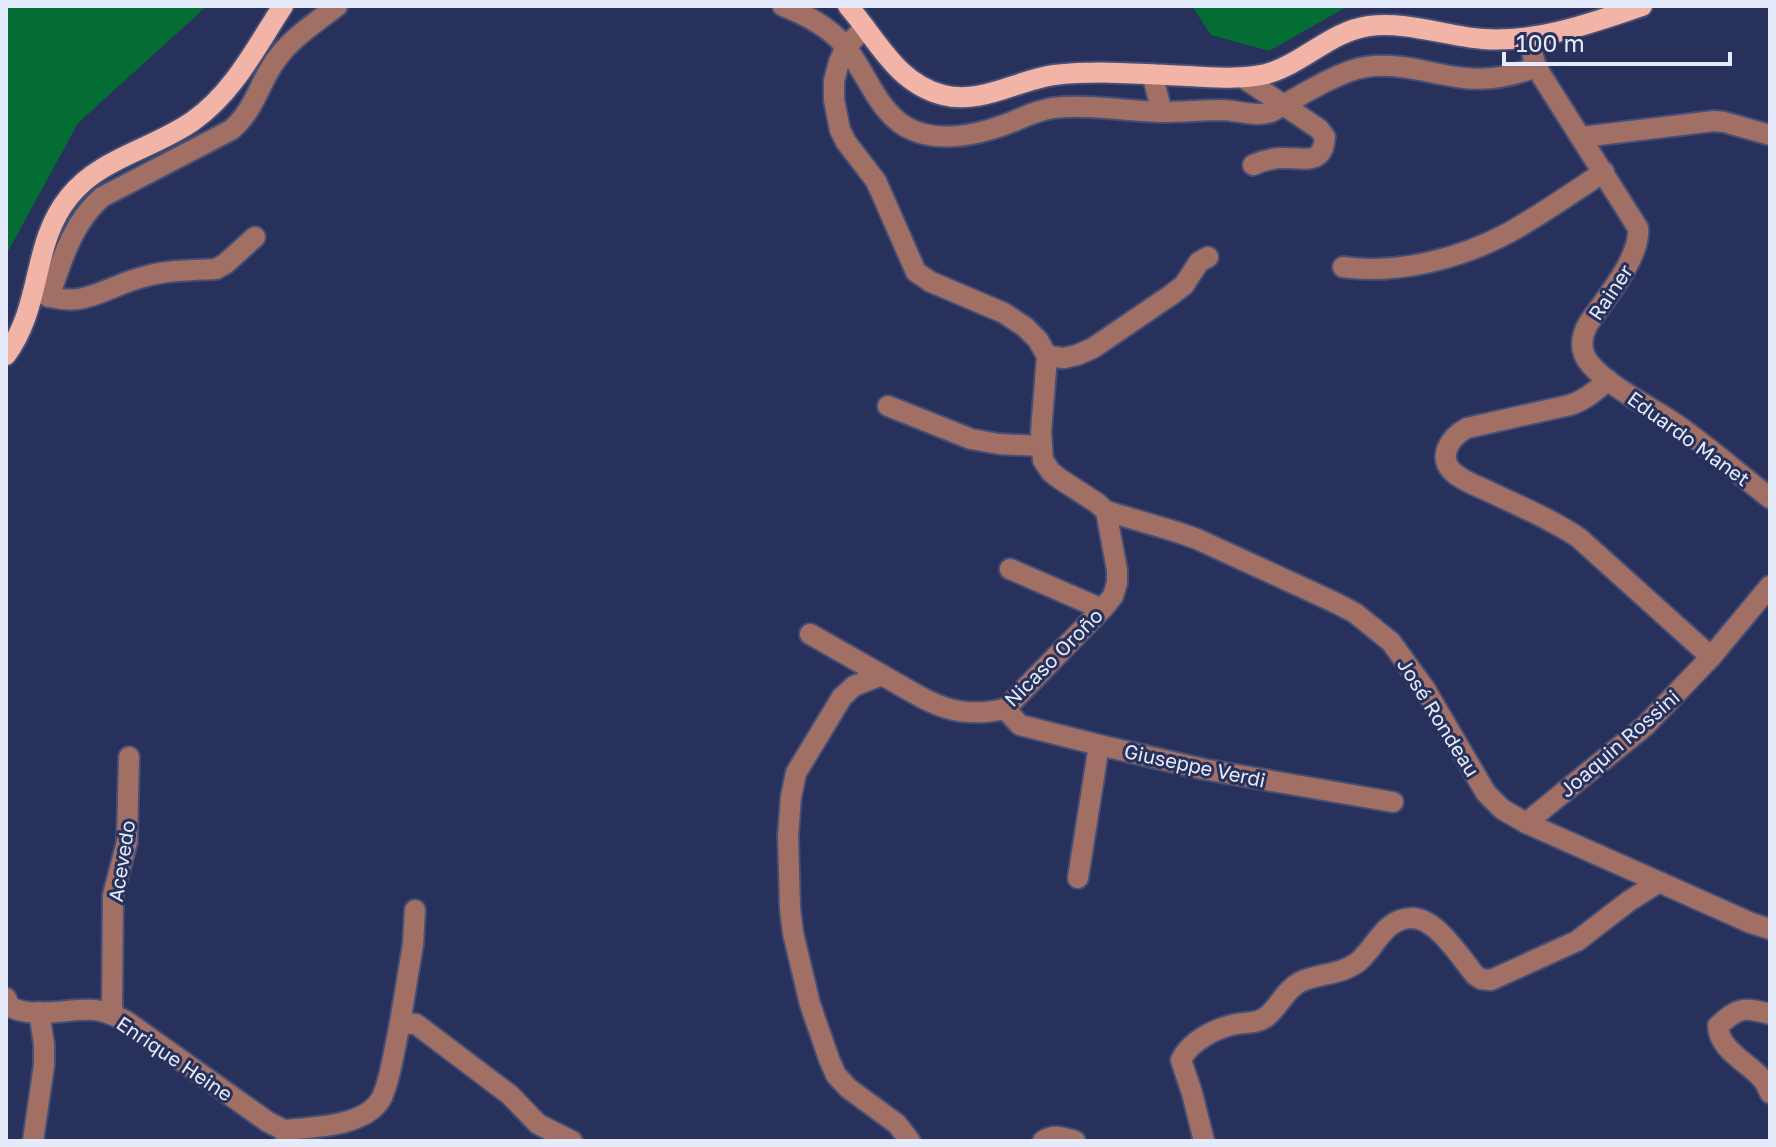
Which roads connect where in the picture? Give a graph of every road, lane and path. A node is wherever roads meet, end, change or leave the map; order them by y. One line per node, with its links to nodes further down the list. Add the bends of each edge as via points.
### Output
1 (283, 6): 21 (main road, via 213,105 176,132 92,175 70,195 48,233)
2 (337, 6): 21 (street, via 281,53 249,111 231,130 88,209)
3 (783, 6): 8 (street, via 823,26)
4 (848, 6): 6 (main road)
5 (1642, 6): 7 (main road)
6 (865, 27): 8 (street); 10 (main road, via 907,77 956,97 1049,76)
7 (1528, 38): 9 (street, Rainer); 11 (main road, via 1484,39 1367,26 1275,71)
8 (846, 47): 13 (street, via 891,115 917,132 981,133 1038,110 1057,108); 23 (street, via 834,81 840,130 876,181 916,272 1004,313 1031,333)
9 (1536, 67): 12 (street, via 1507,77 1473,79 1381,65 1362,67); 15 (street, Rainer)
10 (1152, 74): 11 (main road); 13 (street)
11 (1242, 77): 12 (street)
12 (1284, 106): 13 (street, via 1263,115); 16 (street, via 1325,137 1320,154)
13 (1162, 112)
14 (1770, 135): 15 (street, via 1714,121)
15 (1582, 137): 17 (street, Rainer)
16 (1253, 165)
17 (1604, 172): 20 (street, via 1510,232 1456,254 1393,268); 24 (street, Rainer, via 1639,235 1631,260 1583,334 1589,363)
18 (255, 237): 21 (street, via 216,269 145,276 87,299)
19 (1208, 257): 23 (street, via 1184,285 1093,348 1064,358)
20 (1343, 267)
21 (42, 294): 22 (main road)
22 (6, 355)
23 (1047, 356): 26 (street)
24 (1608, 380): 27 (street, Eduardo Manet, via 1678,426); 33 (street, via 1570,405 1457,433 1445,454 1448,464 1454,473 1579,538)
25 (888, 406): 26 (street, via 971,439)
26 (1041, 446): 28 (street, via 1051,472)
27 (1770, 498)
28 (1106, 511): 31 (street, Nicaso Oroño, via 1117,583); 39 (street, José Rondeau, via 1197,539 1336,603 1369,624 1405,659 1486,793)
29 (1010, 569): 31 (street)
30 (1770, 586): 33 (street, Joaquin Rossini)
31 (1102, 609): 35 (street, Nicaso Oroño)
32 (810, 634): 34 (street, Nicaso Oroño)
33 (1711, 657): 39 (street, Joaquin Rossini, via 1645,726)
34 (882, 675): 35 (street, Nicaso Oroño, via 958,712); 53 (street, via 842,697 796,773 788,836 790,908 810,1004 836,1075 897,1124)
35 (1005, 709): 36 (street, Giuseppe Verdi, via 1020,725)
36 (1099, 745): 38 (street, Giuseppe Verdi); 40 (street)
37 (129, 757): 46 (street, Acevedo, via 127,842 113,895)
38 (1393, 802)
39 (1526, 823): 41 (street, José Rondeau)
40 (1078, 878)
41 (1659, 882): 43 (street, José Rondeau); 56 (street, via 1577,941 1491,980 1475,975 1440,932 1420,919 1389,925 1355,964 1297,984 1260,1021 1219,1029 1188,1048 1181,1060)
42 (415, 910): 48 (street)
43 (1770, 929)
44 (6, 998): 45 (street, Enrique Heine, via 17,1011)
45 (39, 1012): 46 (street, Enrique Heine); 51 (street, via 44,1065)
46 (112, 1014): 50 (street, Enrique Heine)
47 (1770, 1014): 49 (street, via 1740,1010 1718,1026 1718,1033)
48 (400, 1023): 50 (street, via 386,1085 373,1109 348,1121); 52 (street, via 423,1028 510,1095 538,1124)
49 (1770, 1093)
50 (285, 1136)
51 (33, 1141)
52 (572, 1141)
53 (910, 1141)
54 (1043, 1141): 55 (street, via 1059,1136)
55 (1075, 1141)
56 (1204, 1141)

